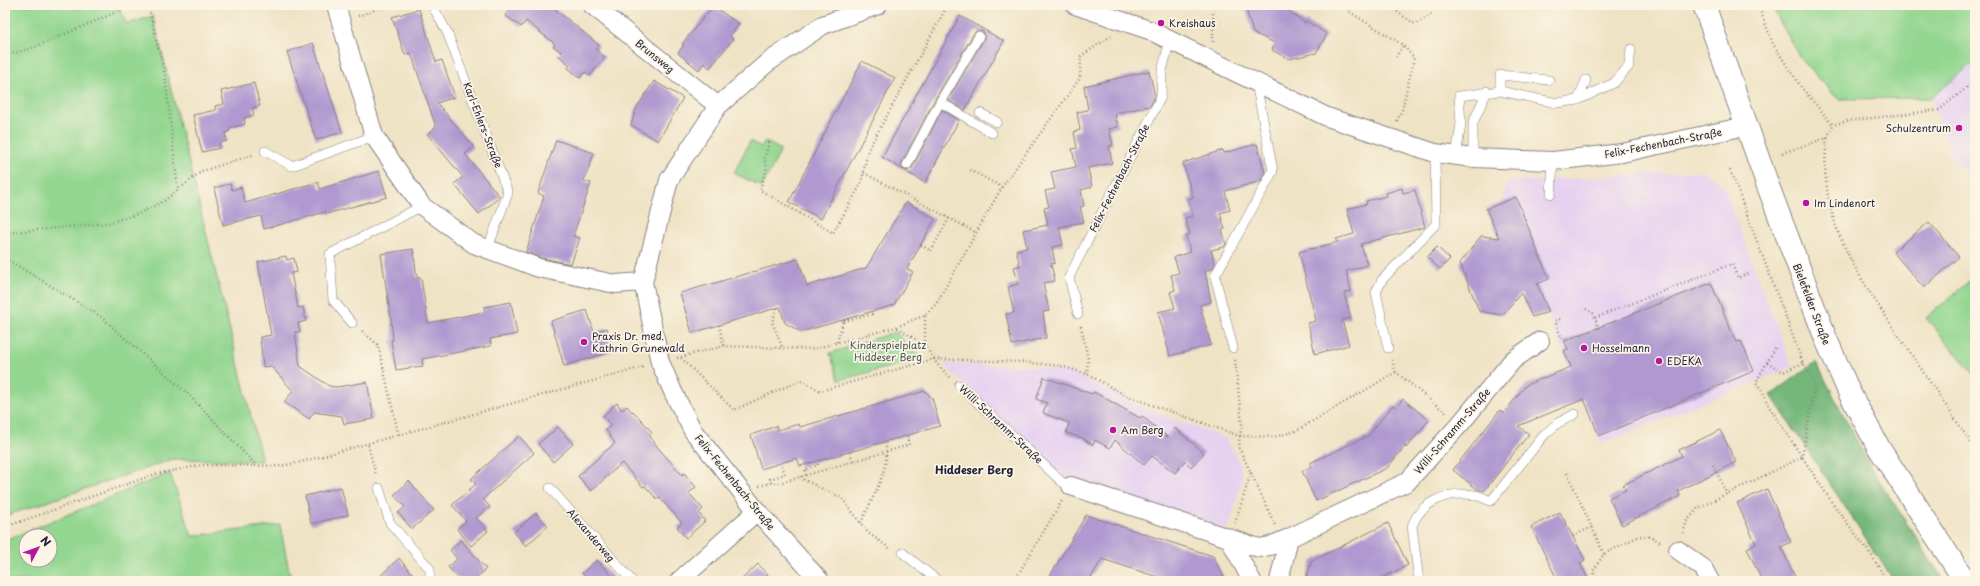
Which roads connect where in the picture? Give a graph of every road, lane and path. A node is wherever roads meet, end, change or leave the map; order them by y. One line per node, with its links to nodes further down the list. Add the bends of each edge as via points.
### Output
1 (133, 5): 22 (path, via 32,48)
2 (148, 5): 54 (path, via 165,75)
3 (336, 5): 39 (street)
4 (389, 5): 16 (path)
5 (432, 5): 61 (lane, Karl-Ehlers-Straße, via 447,32 508,193)
6 (592, 5): 33 (street, Brunsweg)
7 (878, 5): 33 (street, Felix-Fechenbach-Straße, via 823,25 767,63)
8 (946, 5): 52 (path, via 868,150)
9 (1075, 5): 17 (street, Felix-Fechenbach-Straße)
10 (1213, 5): 24 (path)
11 (1347, 5): 20 (path, via 1348,11)
12 (1387, 5): 15 (path, via 1415,24)
13 (1704, 5): 37 (main road, Bielefelder Straße)
14 (1758, 5): 36 (path, via 1773,44 1801,87)
15 (1434, 13)
16 (359, 16)
17 (1125, 21): 19 (street, Felix-Fechenbach-Straße); 53 (path, via 1112,36 1081,56 1080,78)
18 (979, 36): 32 (lane)
19 (1170, 40): 24 (street, Felix-Fechenbach-Straße); 68 (lane, Felix-Fechenbach-Straße, via 1162,71 1161,97 1069,277)
20 (1403, 45): 23 (path); 40 (path, via 1414,58 1402,110)
21 (1631, 49): 31 (lane, via 1629,66 1614,83)
22 (5, 56)
23 (1396, 57)
24 (1212, 60): 27 (street, Felix-Fechenbach-Straße)
25 (1549, 80): 30 (lane, via 1500,75)
26 (1586, 80): 31 (lane)
27 (1255, 81): 40 (street, Felix-Fechenbach-Straße, via 1327,117); 82 (lane, via 1273,171 1215,276)
28 (1975, 81): 36 (path, via 1939,110)
29 (1487, 91): 30 (lane); 46 (lane, via 1473,123); 46 (lane, via 1459,96)
30 (1500, 91): 31 (lane, via 1557,103)
31 (1578, 100)
32 (940, 102): 38 (lane); 49 (lane)
33 (718, 106): 64 (street, Felix-Fechenbach-Straße, via 669,180)
34 (980, 113): 35 (lane)
35 (997, 122)
36 (1833, 125): 41 (path)
37 (1746, 126): 48 (street, Felix-Fechenbach-Straße, via 1622,153); 143 (main road, Bielefelder Straße, via 1826,339 1850,394 1879,448)
38 (992, 133)
39 (374, 136): 43 (lane, via 292,166); 56 (street)
40 (1389, 138): 44 (street, Felix-Fechenbach-Straße)
41 (1827, 138): 45 (path); 100 (path, via 1825,189 1837,231 1857,273)
42 (768, 142): 52 (path, via 764,160 767,168 760,190 833,234 858,190)
43 (265, 151)
44 (1435, 153): 46 (street, Felix-Fechenbach-Straße); 83 (lane, via 1436,224 1382,280 1376,292)
45 (1782, 153)
46 (1464, 157): 48 (street, Felix-Fechenbach-Straße)
47 (245, 158): 54 (path, via 202,171)
48 (1553, 161): 55 (lane)
49 (907, 165)
50 (970, 170): 53 (path)
51 (1730, 170): 89 (path)
52 (864, 173): 57 (path)
53 (1002, 187): 58 (path)
54 (178, 190): 59 (path, via 164,201 138,214 108,223)
55 (1551, 194)
56 (422, 206): 61 (street, via 474,244); 72 (lane, via 330,254 334,300)
57 (949, 218): 58 (path); 60 (path, via 931,251)
58 (975, 232): 69 (path, via 936,304)
59 (5, 233)
60 (921, 245)
61 (488, 248): 64 (street, via 539,268 615,284)
62 (5, 258): 107 (path, via 100,316 188,394)
63 (1749, 273): 70 (path, via 1738,278 1732,264)
64 (643, 282): 87 (street, Felix-Fechenbach-Straße)
65 (777, 308): 81 (path, via 772,322)
66 (1586, 309): 70 (path, via 1593,313)
67 (872, 312): 78 (path, via 844,320)
68 (1078, 314): 91 (path, via 1088,360)
69 (925, 315): 74 (path); 79 (path)
70 (1595, 318): 75 (path)
71 (1560, 319): 76 (path, via 1555,321)
72 (352, 323): 97 (path, via 378,345)
73 (719, 325): 80 (path)
74 (896, 327): 78 (path); 79 (path)
75 (1599, 329)
76 (1562, 339)
77 (1540, 341): 94 (street, Willi-Schramm-Straße, via 1513,360)
78 (837, 343): 81 (path, via 813,349)
79 (925, 345): 86 (path, Willi-Schramm-Straße)
80 (724, 346): 81 (path); 85 (path)
81 (783, 348)
82 (1233, 348): 96 (path, via 1240,397)
83 (1388, 348): 90 (path)
84 (1775, 348): 88 (path)
85 (681, 358): 86 (path, via 734,410 801,380 820,391); 87 (path)
86 (934, 359): 91 (path, via 1022,362 1062,366); 92 (path, Willi-Schramm-Straße, via 936,364)
87 (660, 362): 97 (path); 119 (street, Felix-Fechenbach-Straße, via 693,431)
88 (1767, 362): 89 (path, via 1783,372); 103 (path, via 1756,382)
89 (1803, 364): 103 (path, via 1815,384)
90 (1396, 372): 94 (path); 96 (path, via 1296,431 1274,437)
91 (1087, 374): 96 (path, via 1127,396)
92 (959, 385): 115 (lane, Willi-Schramm-Straße, via 1062,482)
93 (1575, 414): 139 (lane, via 1545,434 1491,501 1475,495 1457,493 1433,501 1420,511 1412,526)
94 (1460, 424): 127 (street, Willi-Schramm-Straße, via 1407,482)
95 (907, 435): 101 (path, via 909,445)
96 (1240, 436): 109 (path, via 1239,448)
97 (398, 437): 99 (path)
98 (885, 442): 101 (path)
99 (368, 445): 107 (path, via 280,466); 116 (path)
100 (1975, 449)
101 (887, 451): 105 (path); 120 (path, via 880,481)
102 (850, 452): 105 (path)
103 (1802, 457): 118 (path); 142 (path)
104 (816, 461): 111 (path, via 818,465 805,469)
105 (853, 461): 111 (path)
106 (781, 463): 113 (path, via 785,474 770,479)
107 (256, 465): 123 (path, via 202,465 156,474)
108 (1713, 465): 118 (path)
109 (1251, 473): 125 (path); 127 (path)
110 (1567, 473): 122 (path)
111 (806, 475): 112 (path)
112 (802, 476): 114 (path); 120 (path, via 804,480 842,498)
113 (771, 482)
114 (779, 483)
115 (1071, 486): 125 (street, Willi-Schramm-Straße); 136 (path)
116 (379, 488): 131 (lane, via 390,524 430,569)
117 (550, 488): 132 (lane, Alexanderweg)
118 (1727, 494): 121 (path, via 1698,508)
119 (757, 512): 133 (street); 134 (street, Felix-Fechenbach-Straße)
120 (861, 523): 129 (path, via 868,533 897,553)
121 (1686, 524)
122 (1592, 526): 124 (path); 130 (path)
123 (5, 527)
124 (1573, 536)
125 (1229, 538): 127 (street, Willi-Schramm-Straße, via 1259,548); 137 (street)
126 (1654, 539): 130 (path, via 1639,536)
127 (1286, 540): 138 (street)
128 (1678, 550): 141 (street, via 1703,568)
129 (903, 553): 135 (lane)
130 (1604, 554): 140 (path, via 1593,571)
131 (430, 581)
132 (632, 581)
133 (679, 581)
134 (820, 581)
135 (938, 581)
136 (1014, 581)
137 (1252, 581)
138 (1279, 581)
139 (1419, 581)
140 (1598, 581)
141 (1710, 581)
142 (1887, 581)
143 (1965, 581)

